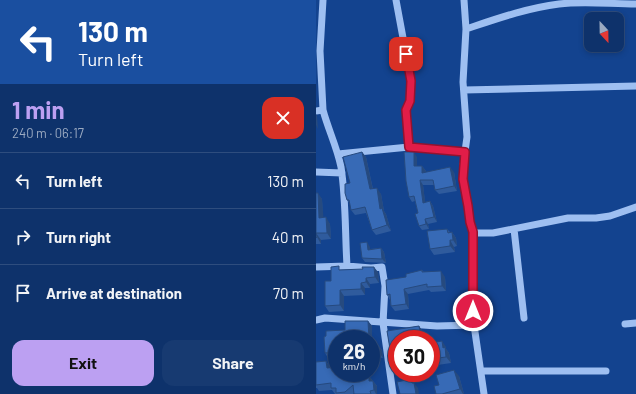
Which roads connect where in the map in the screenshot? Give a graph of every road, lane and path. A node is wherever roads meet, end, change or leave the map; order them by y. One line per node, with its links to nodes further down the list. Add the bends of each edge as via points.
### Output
1 (323, 0): 9 (street)
2 (396, 0): 10 (street, via 411,81 410,101 406,110)
3 (464, 0): 6 (street)
4 (624, 2): 5 (street); 6 (street, via 558,4 510,14)
5 (636, 4)
6 (466, 29): 8 (street)
7 (636, 86): 8 (street)
8 (464, 90): 11 (street, via 468,137)
9 (319, 110): 12 (street)
10 (409, 147): 11 (street); 12 (street)
11 (465, 152): 17 (street, via 463,179)
12 (338, 154): 14 (street)
13 (316, 172): 14 (street)
14 (342, 173): 18 (street)
15 (636, 207): 16 (street, via 610,216 568,218)
16 (514, 229): 17 (street, via 493,233); 20 (street)
17 (473, 232): 25 (street)
18 (347, 266): 19 (street); 22 (street, via 382,267 385,286)
19 (316, 268)
20 (524, 318)
21 (316, 320): 22 (street, via 325,318)
22 (383, 323): 25 (street); 28 (street)
23 (636, 323): 24 (street)
24 (624, 324)
25 (474, 325): 26 (street)
26 (480, 371): 27 (street); 29 (street)
27 (606, 371)
28 (393, 394)
29 (484, 394)

